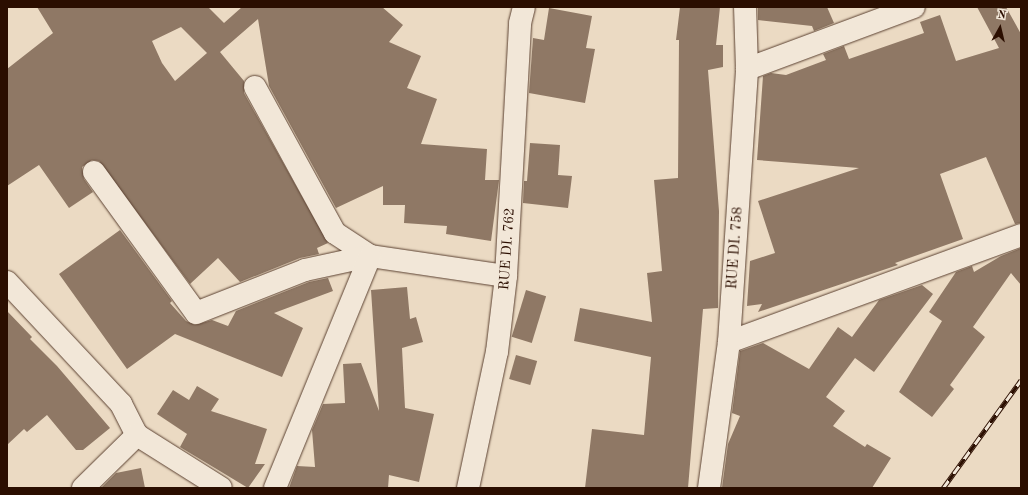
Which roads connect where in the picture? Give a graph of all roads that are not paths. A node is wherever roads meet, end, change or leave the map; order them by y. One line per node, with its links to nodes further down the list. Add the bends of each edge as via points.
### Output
1 (524, 7): 9 (street, RUE DI. 762, via 520,23)
2 (745, 7): 4 (street, RUE DI. 758)
3 (914, 7): 4 (street)
4 (747, 69): 11 (street, RUE DI. 758)
5 (255, 87): 8 (street, via 335,233)
6 (94, 172): 8 (street, via 196,313 306,270)
7 (1021, 235): 11 (street)
8 (370, 256): 9 (street); 15 (street)
9 (506, 276): 16 (street, RUE DI. 762, via 498,352)
10 (7, 282): 12 (street, via 121,404)
11 (729, 342): 17 (street, RUE DI. 758)
12 (137, 435): 13 (street); 14 (street)
13 (83, 488)
14 (221, 488)
15 (275, 488)
16 (468, 488)
17 (709, 488)

